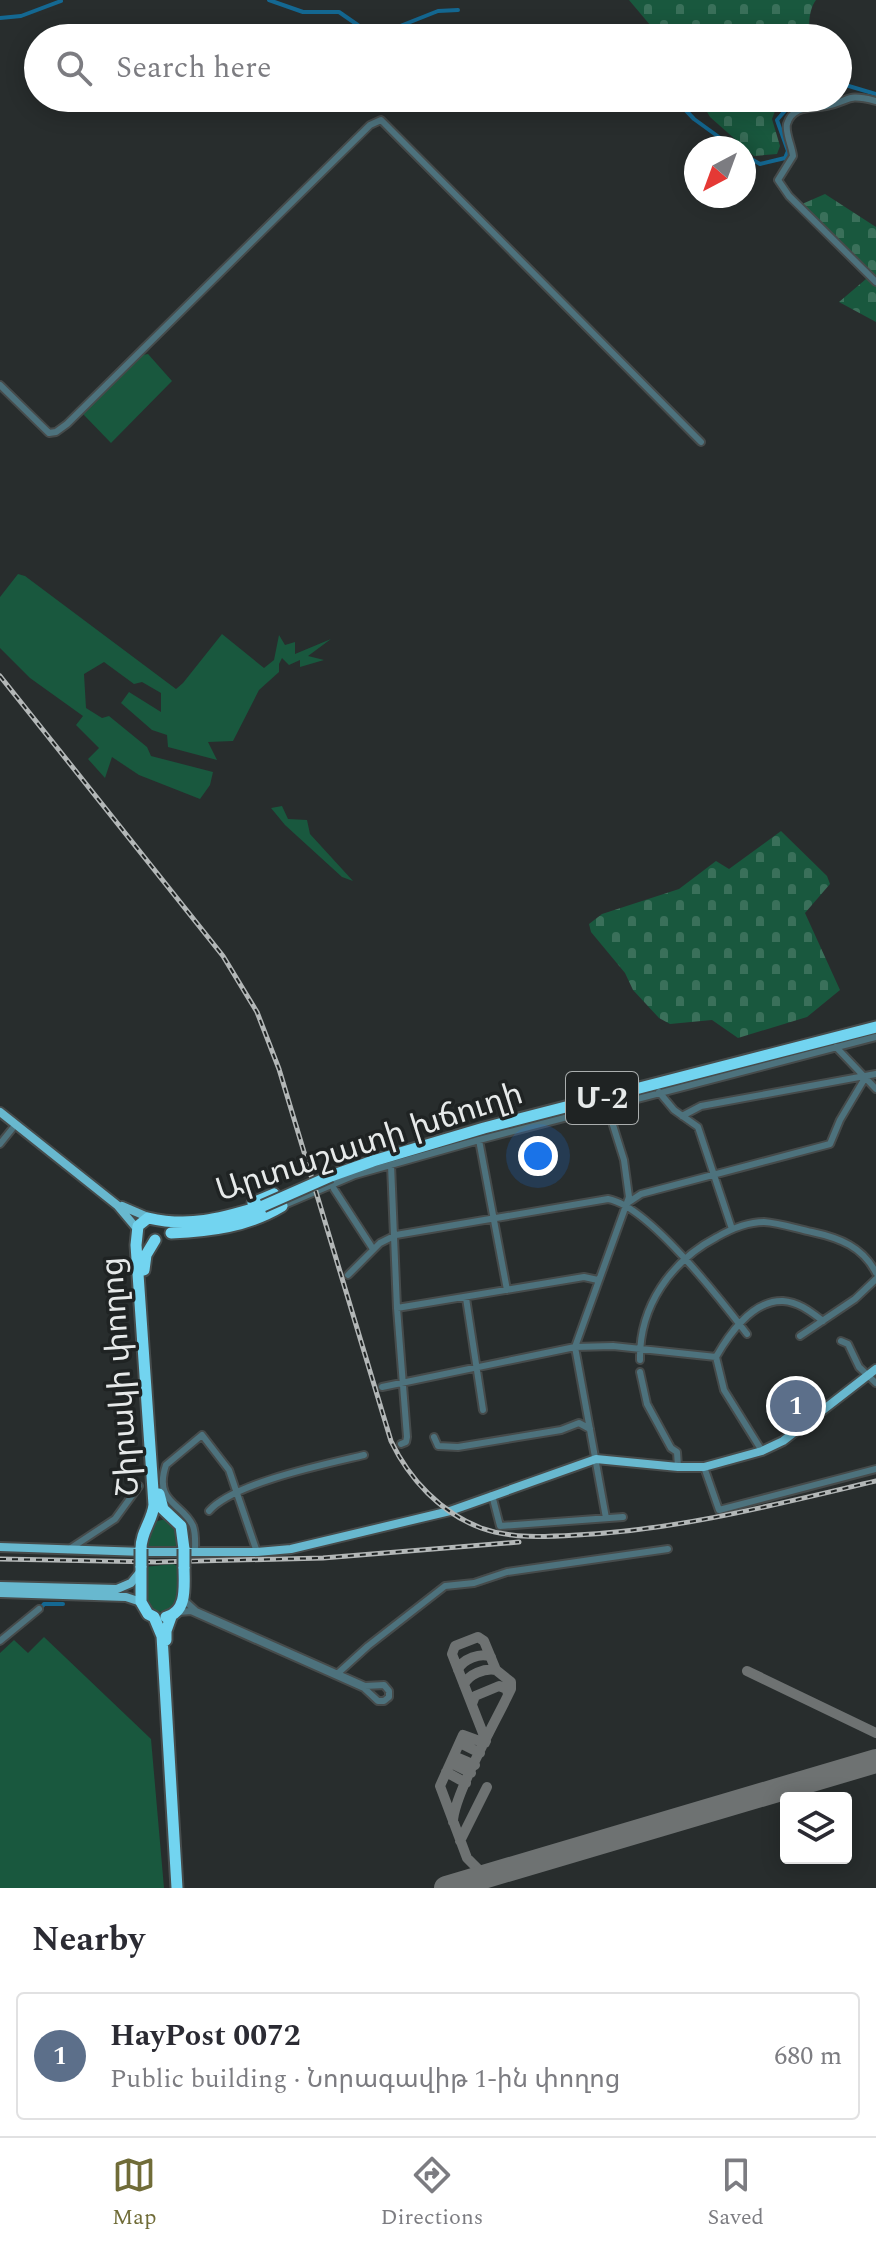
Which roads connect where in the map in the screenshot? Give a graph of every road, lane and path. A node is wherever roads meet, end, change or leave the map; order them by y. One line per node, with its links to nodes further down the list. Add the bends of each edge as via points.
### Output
1 (852, 97): 2 (street)
2 (876, 101)
3 (796, 112): 4 (street, via 786,128 793,156 778,180)
4 (876, 282)
5 (0, 385): 6 (street, via 49,433 56,432 370,125 381,120)
6 (701, 442)
7 (876, 1032): 8 (street, Արտաշատի խճուղի); 21 (highway, Արտաշատի խճուղի / Մ-2, via 485,1132); 21 (highway, Արտաշատի խճուղի / Մ-2, via 484,1128 373,1161)
8 (836, 1047): 10 (street); 12 (street, Արտաշատի խճուղի)
9 (876, 1074): 10 (street)
10 (863, 1077): 11 (street); 15 (street, via 701,1106); 20 (street, via 830,1144)
11 (876, 1089)
12 (659, 1092): 13 (street, Արտաշատի խճուղի); 15 (street)
13 (607, 1106): 17 (street, Արտաշատի խճուղի); 22 (street, via 624,1160)
14 (0, 1112): 16 (main road, Արտաշատի խճուղի / Մ-2)
15 (682, 1116): 20 (street, via 698,1127)
16 (16, 1124): 18 (street); 23 (main road, Արտաշատի խճուղի / Մ-2)
17 (479, 1140): 19 (street, Արտաշատի խճուղի); 26 (street)
18 (0, 1144)
19 (391, 1165): 21 (street, Արտաշատի խճուղի); 30 (street)
20 (714, 1174): 22 (street, via 641,1194); 28 (street)
21 (331, 1183): 24 (street); 27 (highway, Արտաշատի խճուղի / Մ-2, bridge, via 264,1207); 32 (street)
22 (626, 1204): 26 (street, via 608,1199); 33 (street); 37 (street)
23 (117, 1205): 25 (main road, Արտաշատի խճուղի / Մ-2); 29 (main road, Արտաշատի խճուղի / Մ-2)
24 (282, 1206): 27 (highway, via 273,1195)
25 (153, 1219): 27 (highway, Արտաշատի խճուղի / Մ-2); 29 (highway, via 141,1221); 31 (highway, via 161,1228)
26 (494, 1219): 30 (street); 38 (street)
27 (175, 1228): 31 (highway, Արտաշատի խճուղի / Մ-2)
28 (732, 1229): 33 (street); 34 (street, via 763,1222 818,1233)
29 (138, 1231): 31 (highway, Արտաշատի խճուղի / Մ-2, via 146,1241); 73 (highway, Շիրակի փողոց)
30 (396, 1235): 32 (street); 40 (street)
31 (156, 1239): 70 (highway, Շիրակի փողոց, via 145,1258 144,1273 159,1498)
32 (373, 1249): 35 (street)
33 (683, 1259): 42 (street); 47 (street, via 660,1287)
34 (873, 1259): 36 (street)
35 (348, 1275)
36 (876, 1276): 41 (street)
37 (598, 1280): 38 (street, via 584,1277); 46 (street)
38 (507, 1290): 39 (street)
39 (466, 1298): 40 (street); 50 (street)
40 (397, 1308): 53 (street)
41 (823, 1321): 42 (street, via 803,1306 780,1301); 44 (street)
42 (739, 1324): 43 (street); 48 (street)
43 (747, 1334)
44 (800, 1336)
45 (841, 1341): 52 (street, via 848,1344 859,1367)
46 (575, 1347): 47 (street); 50 (street); 57 (street)
47 (640, 1349): 48 (street); 49 (street)
48 (716, 1357): 60 (street, via 724,1390)
49 (640, 1360)
50 (475, 1366): 53 (street); 56 (street)
51 (640, 1372): 63 (street, via 647,1404 677,1452)
52 (872, 1372): 54 (street); 60 (main road, via 797,1432)
53 (402, 1382): 55 (street); 59 (street, via 407,1437)
54 (876, 1383)
55 (382, 1387)
56 (483, 1410)
57 (590, 1429): 58 (street, via 579,1423 446,1448); 62 (street)
58 (434, 1437)
59 (401, 1444)
60 (762, 1451): 64 (main road)
61 (364, 1455): 67 (street)
62 (596, 1459): 63 (main road); 68 (main road); 72 (street)
63 (678, 1467): 64 (main road)
64 (704, 1467): 65 (street, via 719,1510)
65 (876, 1469)
66 (139, 1486): 76 (street, via 115,1519)
67 (237, 1491): 69 (street); 77 (street, via 229,1470 202,1435 166,1465 167,1498 193,1527); 78 (street)
68 (492, 1495): 72 (street, via 500,1526); 78 (main road, via 450,1511 291,1549)
69 (209, 1511)
70 (171, 1517): 73 (highway, Շիրակի փողոց); 77 (highway, Շիրակի փողոց, via 181,1526)
71 (623, 1517): 72 (street)
72 (606, 1518)
73 (151, 1519): 79 (highway, Շիրակի փողոց, bridge, via 144,1529)
74 (0, 1547): 76 (main road)
75 (668, 1549): 88 (street, via 445,1586)
76 (68, 1550): 77 (main road)
77 (190, 1550): 78 (main road); 82 (highway, Շիրակի փողոց, bridge)
78 (257, 1552)
79 (141, 1568): 80 (main road, via 131,1583 117,1589); 83 (highway, Շիրակի փողոց)
80 (0, 1586)
81 (0, 1593): 83 (main road, via 126,1597)
82 (183, 1598): 85 (highway, Շիրակի փողոց); 88 (street, via 196,1611)
83 (141, 1602): 86 (highway, Շիրակի փողոց)
84 (39, 1609): 87 (street)
85 (173, 1615): 86 (highway); 88 (street, via 191,1611); 91 (highway, Շիրակի փողոց, via 166,1636)
86 (154, 1617): 91 (highway, Շիրակի փողոց, via 162,1636)
87 (0, 1641)
88 (337, 1675): 89 (street); 90 (street)
89 (376, 1687): 90 (street); 90 (street, via 387,1687 389,1697 380,1702)
90 (373, 1695)
91 (180, 1888)

